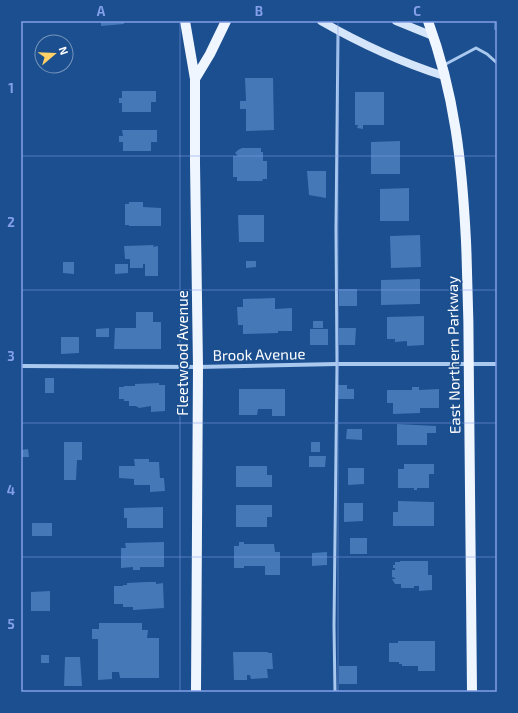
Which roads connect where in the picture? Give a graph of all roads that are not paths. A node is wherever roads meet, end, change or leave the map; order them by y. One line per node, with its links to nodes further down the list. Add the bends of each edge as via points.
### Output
1 (185, 21): 10 (main road, Fleetwood Avenue)
2 (226, 21): 10 (main road)
3 (321, 21): 6 (main road)
4 (396, 21): 7 (main road)
5 (428, 21): 7 (main road, East Northern Parkway)
6 (338, 31): 9 (main road, via 413,66); 11 (lane)
7 (433, 36): 9 (main road, East Northern Parkway)
8 (497, 63): 9 (lane, via 476,48)
9 (443, 71): 12 (main road, East Northern Parkway, via 451,101 462,175)
10 (195, 79): 15 (main road, Fleetwood Avenue)
11 (337, 364): 12 (street, Brook Avenue); 15 (street, Brook Avenue); 17 (lane)
12 (469, 364): 13 (street, Brook Avenue); 18 (main road, East Northern Parkway)
13 (497, 364)
14 (21, 366): 15 (street, Brook Avenue)
15 (198, 367): 16 (main road, Fleetwood Avenue)
16 (196, 692)
17 (335, 692)
18 (472, 692)

